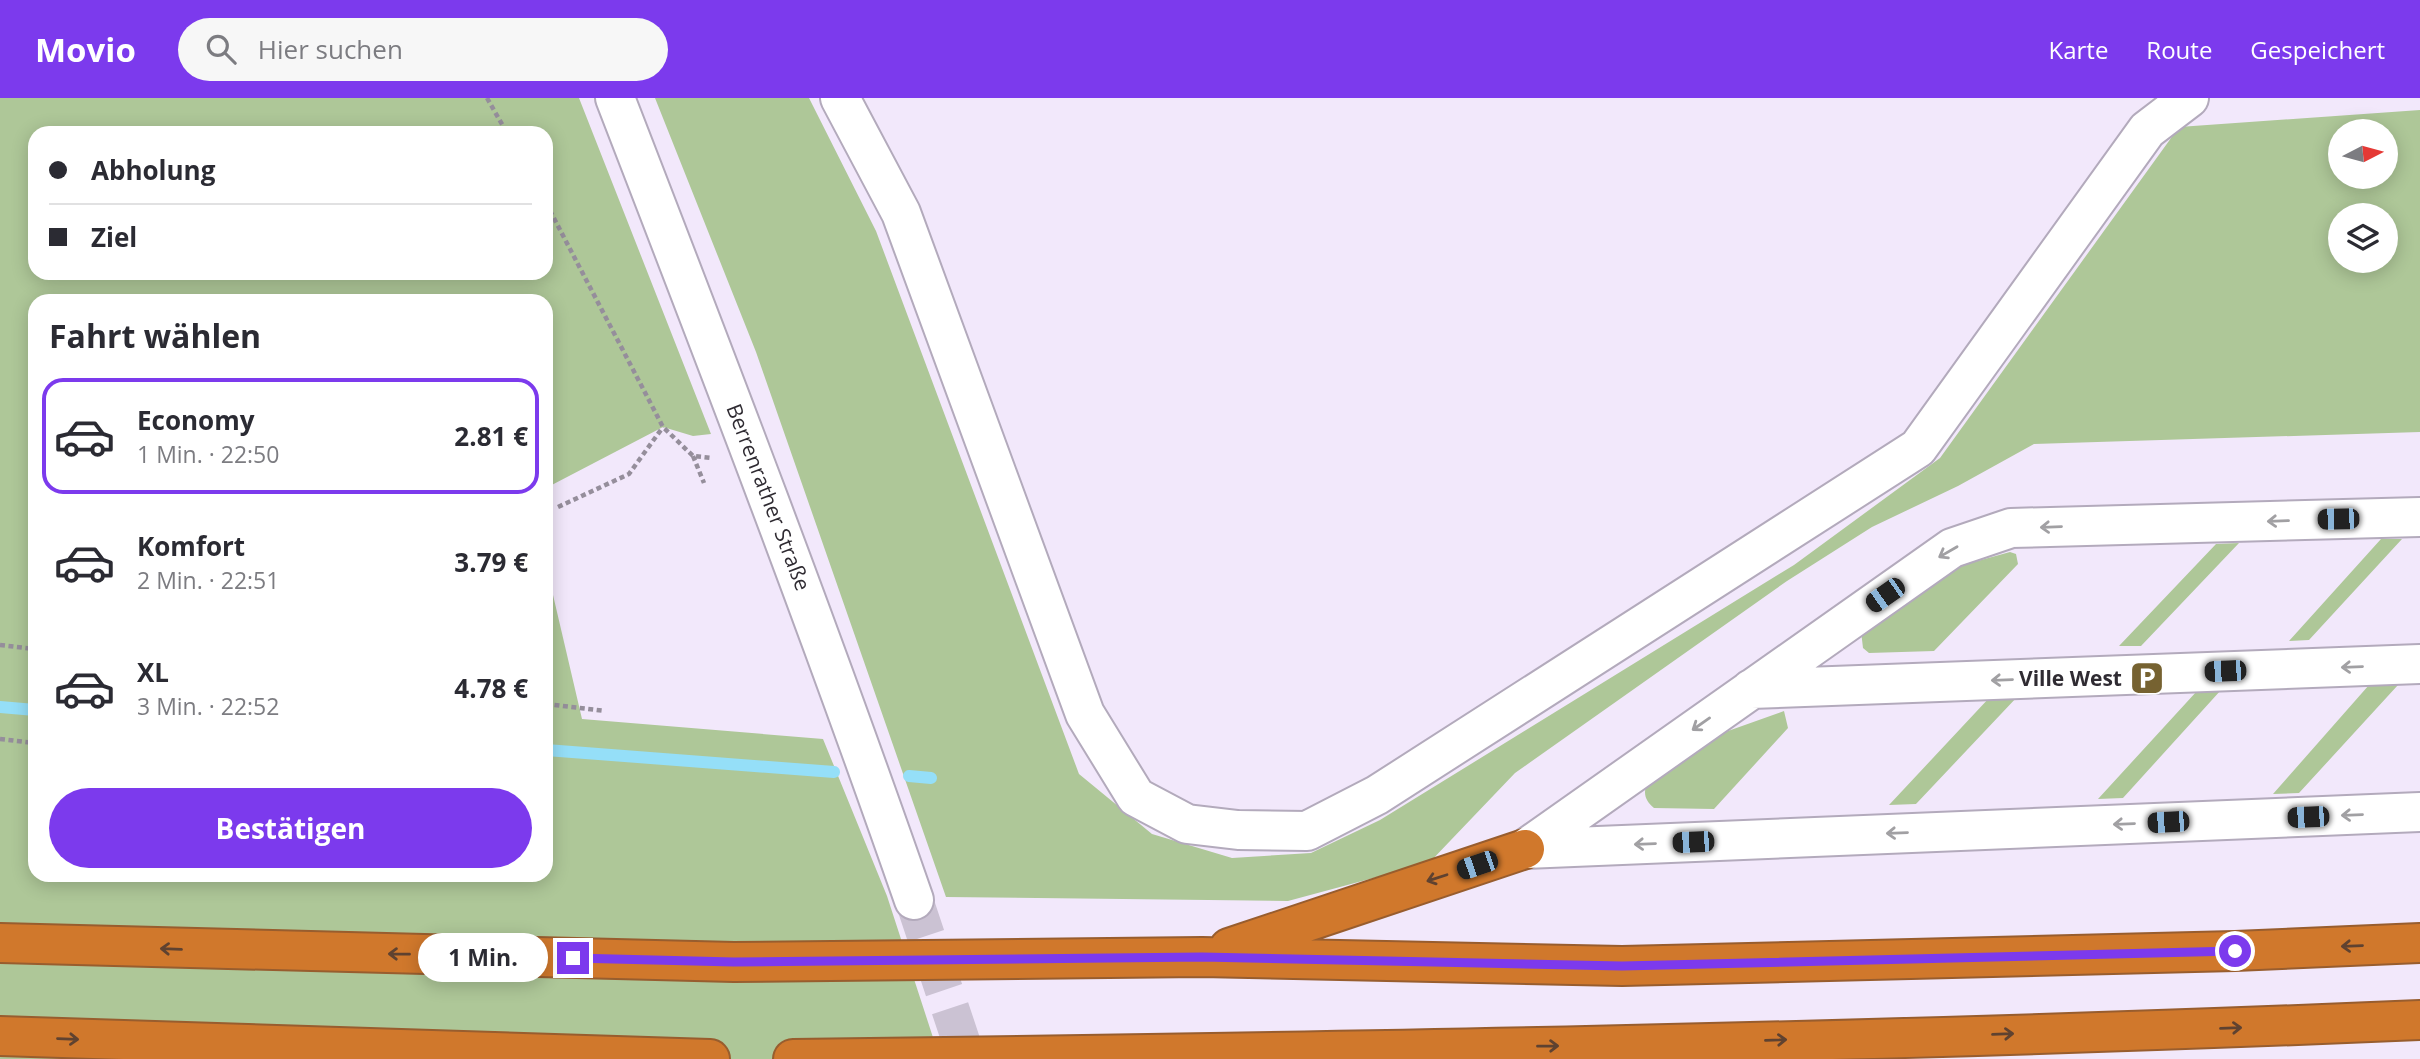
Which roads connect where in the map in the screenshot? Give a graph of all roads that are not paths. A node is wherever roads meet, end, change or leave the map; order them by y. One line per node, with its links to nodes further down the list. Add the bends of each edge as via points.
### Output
1 (615, 98): 9 (street, Berrenrather Straße, via 756,461)
2 (840, 98): 3 (street, via 901,214 1085,714 1136,797 1187,824 1307,831 1377,795 1918,448 2147,130)
3 (2189, 98)
4 (2420, 517): 6 (street, one-way to 6, via 2011,528 1952,548)
5 (2420, 664): 6 (street, one-way to 6)
6 (1751, 689): 8 (street, one-way to 8)
7 (2420, 812): 8 (street, one-way to 8)
8 (1525, 849): 12 (highway, one-way to 12)
9 (914, 900)
10 (0, 943): 12 (highway, one-way to 10, via 734,962)
11 (2420, 943): 12 (highway, one-way to 12, via 1622,966)
12 (1202, 957)
13 (2420, 1020): 15 (highway, one-way to 13)
14 (0, 1036): 16 (highway, one-way to 16)
15 (1274, 1056): 17 (highway)
16 (710, 1059)
17 (793, 1059)

